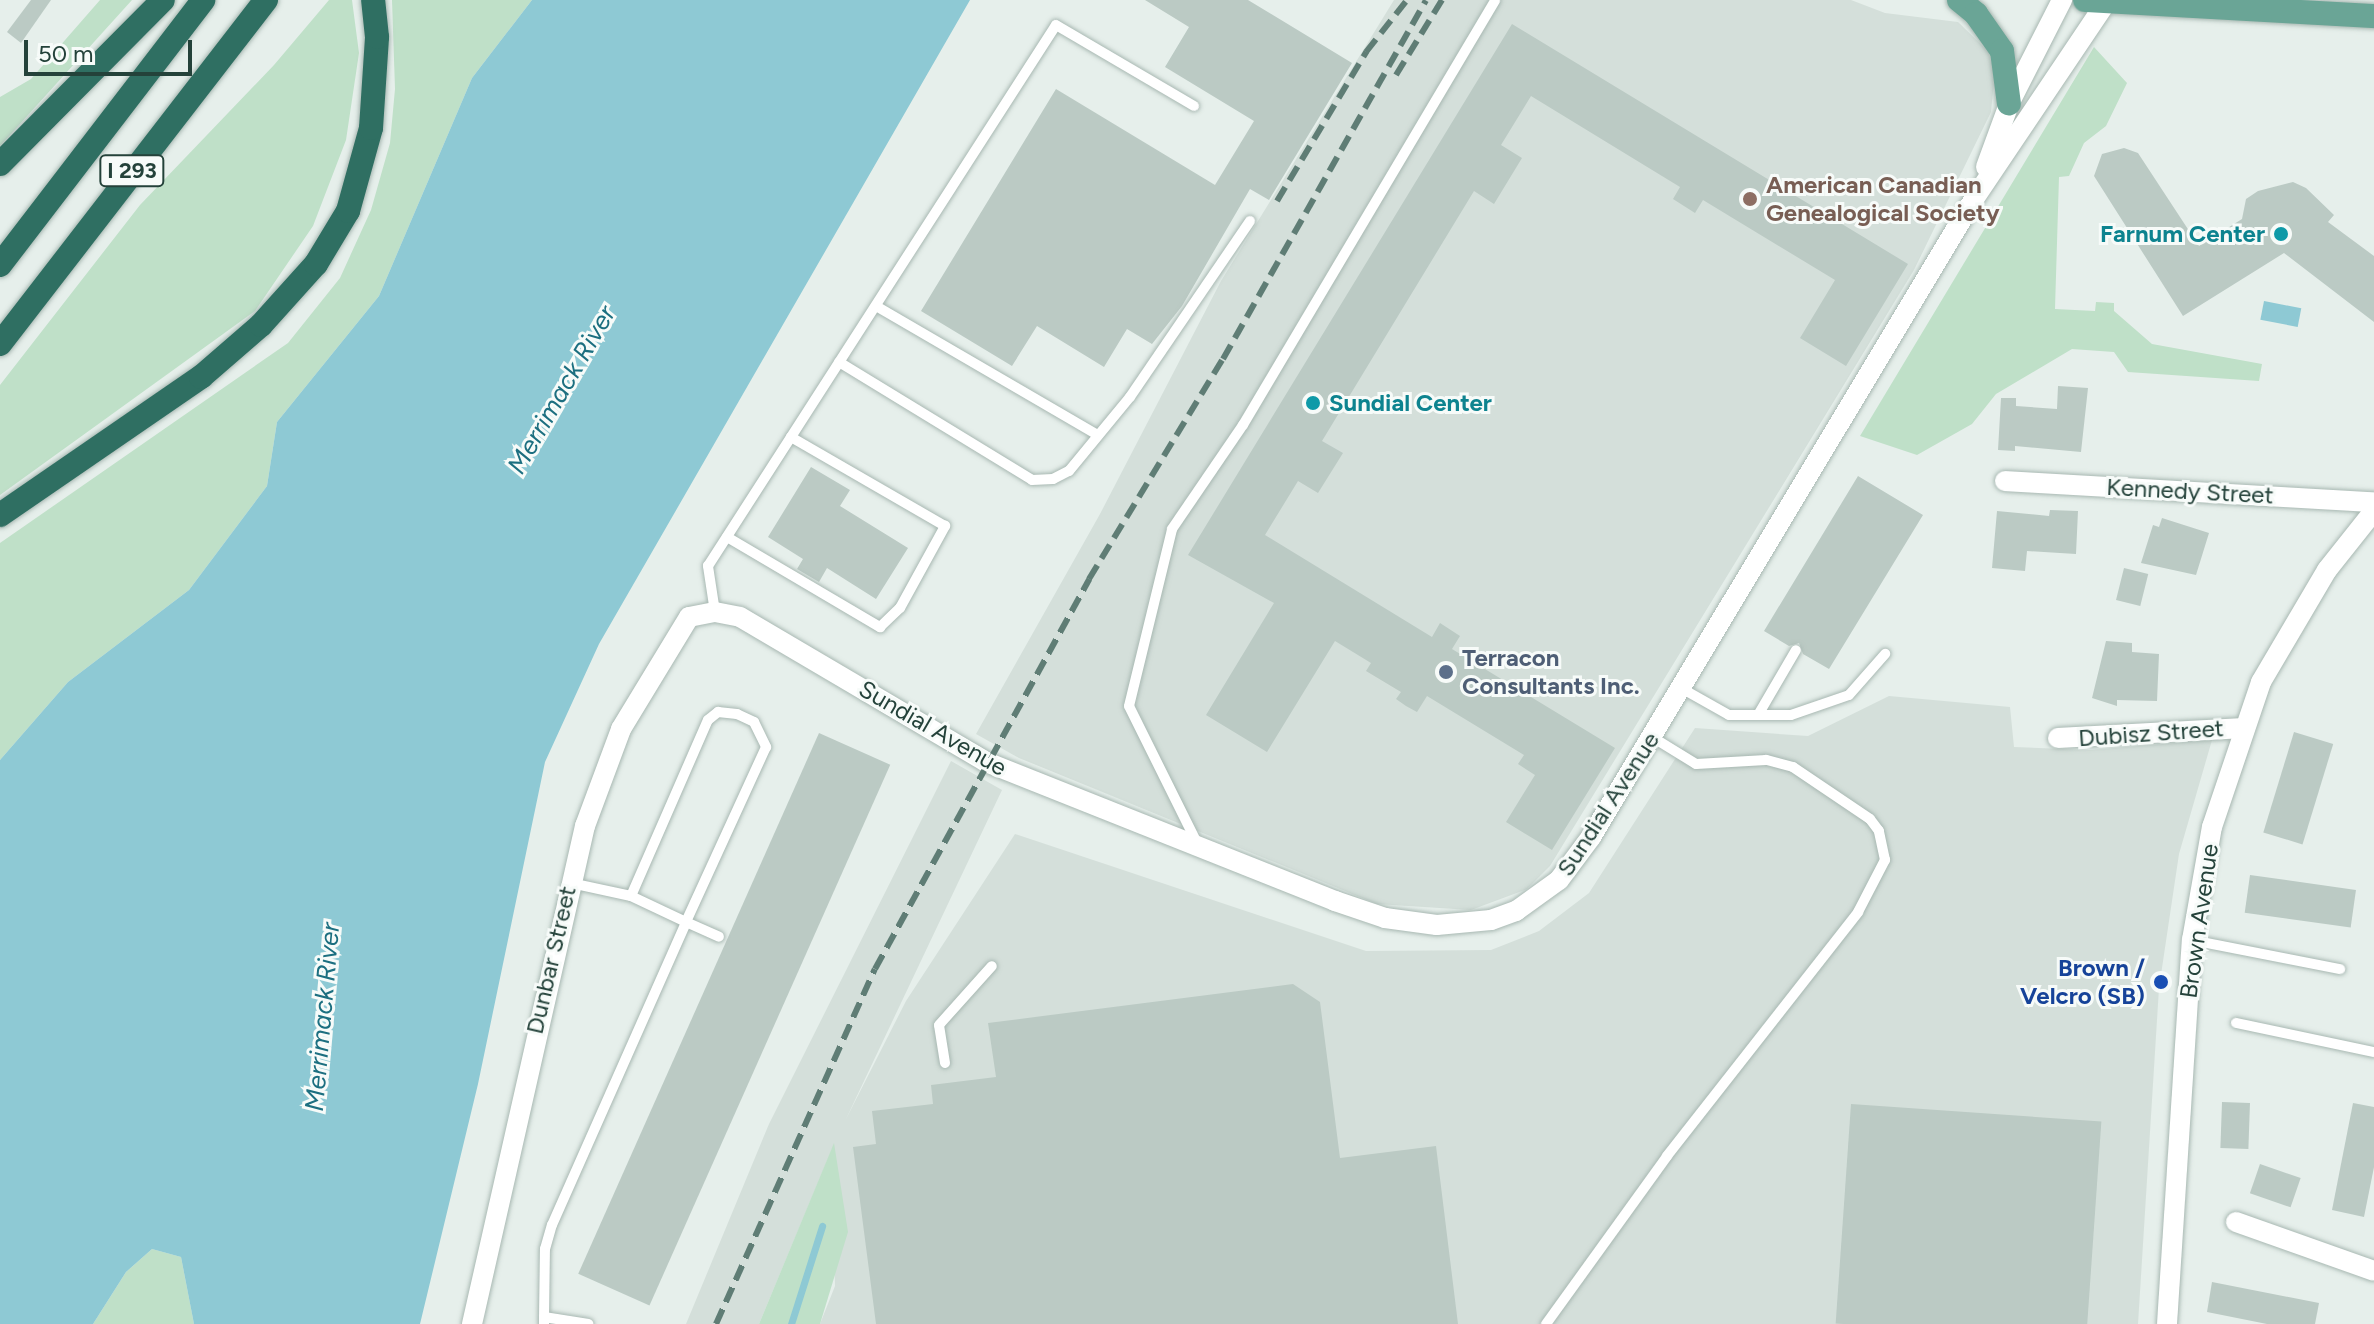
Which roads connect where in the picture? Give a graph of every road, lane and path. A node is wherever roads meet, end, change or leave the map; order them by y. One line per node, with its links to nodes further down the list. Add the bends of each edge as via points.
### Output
1 (163, 0): 12 (highway)
2 (203, 0): 15 (highway, I 293)
3 (266, 0): 17 (highway, I 293)
4 (373, 0): 24 (highway, via 377,37 371,128 348,211 316,264 261,325 201,377)
5 (1495, 0): 35 (lane, via 1243,425 1172,529 1129,706)
6 (1959, 0): 10 (main road, via 2002,51)
7 (2062, 0): 10 (street, Sundial Avenue)
8 (2096, 1): 9 (main road); 13 (street, Sundial Avenue)
9 (2374, 16)
10 (2009, 104): 13 (street, Sundial Avenue)
11 (1194, 106): 16 (lane, via 1056,25)
12 (0, 164)
13 (1974, 199): 30 (street, Sundial Avenue)
14 (1250, 221): 19 (lane, via 1166,348)
15 (0, 265)
16 (876, 306): 18 (lane); 19 (lane)
17 (0, 344)
18 (839, 362): 19 (lane, via 1032,480 1069,471); 20 (lane)
19 (1096, 434)
20 (791, 437): 26 (lane); 26 (lane, via 945,526 900,608 880,627)
21 (2005, 481): 22 (street, Kennedy Street)
22 (2374, 502)
23 (2374, 511): 25 (street, Brown Avenue)
24 (0, 515)
25 (2366, 532): 32 (street, Brown Avenue, via 2292,625)
26 (727, 537): 27 (lane, via 708,566)
27 (715, 612): 35 (street, Sundial Avenue, via 768,632 986,762); 36 (street, Dunbar Street, via 689,617 621,729)
28 (1796, 650): 31 (lane)
29 (1885, 654): 31 (lane, via 1849,695 1821,709)
30 (1681, 688): 31 (lane, via 1729,715); 33 (street, Sundial Avenue)
31 (1758, 715)
32 (2244, 728): 34 (street, Dubisz Street); 40 (street, Brown Avenue, via 2212,827)
33 (1652, 737): 35 (street, Sundial Avenue, via 1559,880 1528,905 1491,920 1437,925 1385,918); 51 (lane, via 1696,764 1766,760 1793,767 1870,819 1879,831 1885,860 1858,912 1658,1168)
34 (2058, 738)
35 (1199, 847)
36 (568, 882): 37 (lane); 49 (street, Dunbar Street)
37 (631, 896): 38 (lane); 38 (lane, via 708,720 718,712 754,722 766,747)
38 (686, 922): 39 (lane); 48 (lane, via 552,1225 545,1249)
39 (719, 937)
40 (2192, 940): 42 (lane); 52 (street, Brown Avenue)
41 (992, 966): 45 (lane, via 939,1025)
42 (2340, 969)
43 (2236, 1023): 44 (lane)
44 (2374, 1052)
45 (945, 1063)
46 (2236, 1222): 47 (street)
47 (2374, 1271)
48 (544, 1320): 50 (lane)
49 (472, 1324)
50 (588, 1324)
51 (1546, 1324)
52 (2167, 1324)

